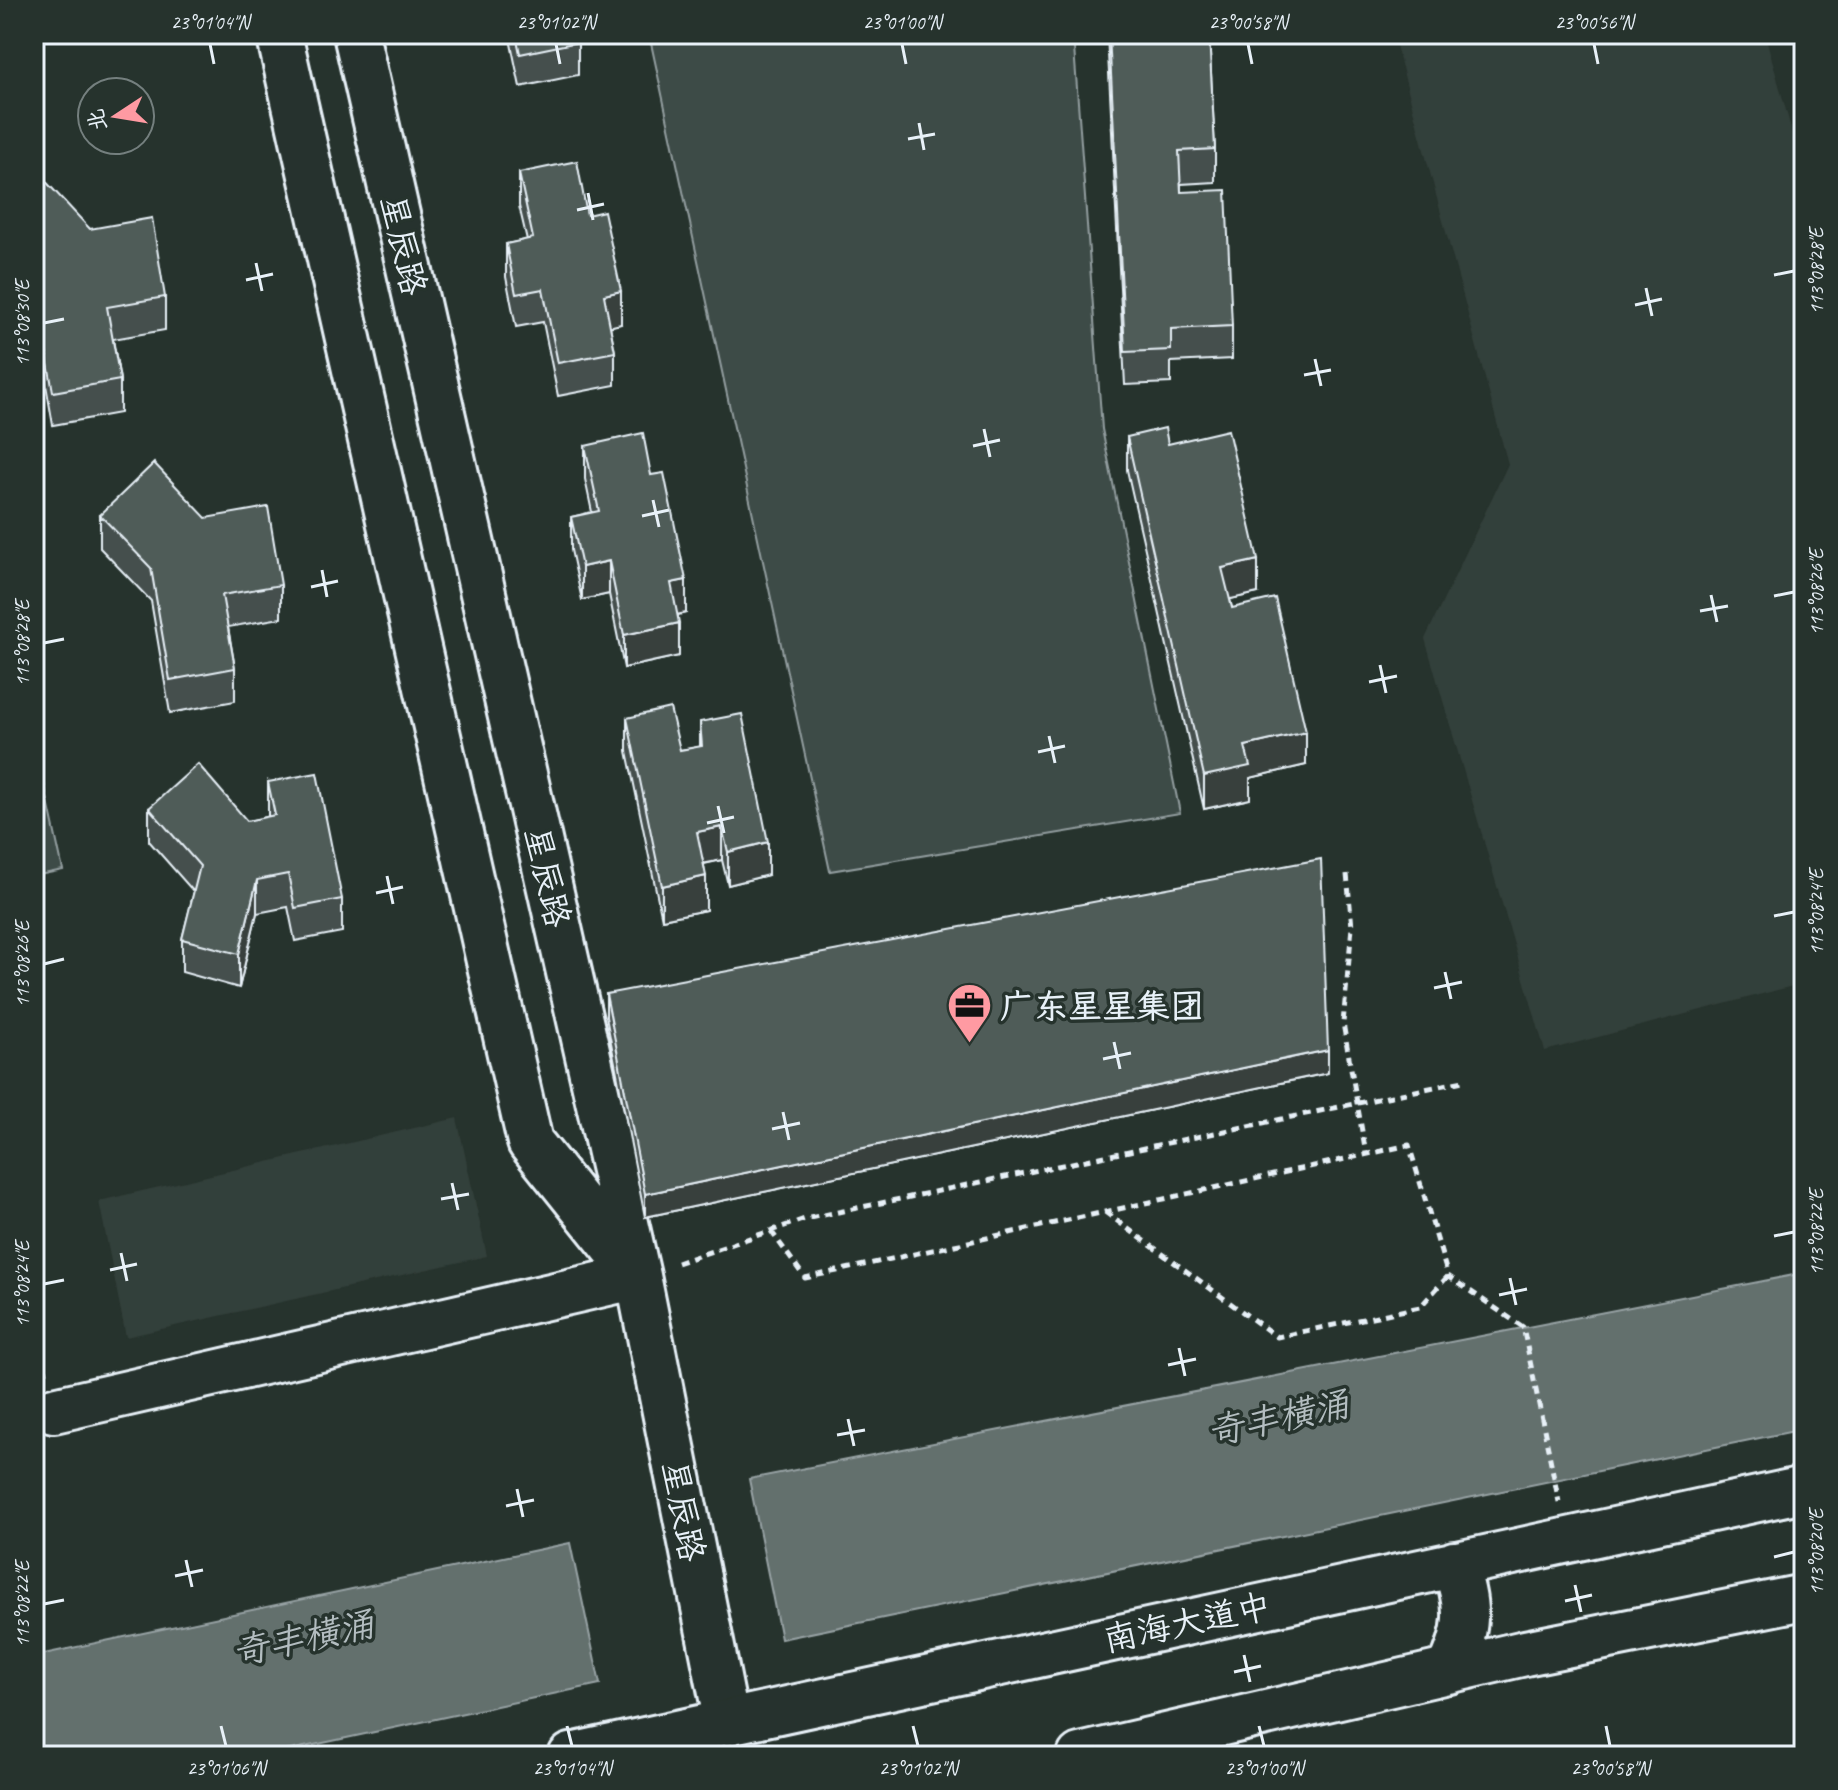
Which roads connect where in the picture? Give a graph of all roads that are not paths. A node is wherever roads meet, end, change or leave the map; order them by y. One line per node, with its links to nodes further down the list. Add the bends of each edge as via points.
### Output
1 (279, 34): 3 (main road, via 530,1142)
2 (356, 34): 3 (main road, 星辰路)
3 (638, 1276): 4 (main road); 9 (main road, 星辰路)
4 (54, 1410)
5 (1804, 1489): 6 (main road, 南海大道中)
6 (1454, 1564): 8 (main road, via 1464,1589 1465,1639); 9 (main road, 南海大道中)
7 (1804, 1597): 8 (main road)
8 (1449, 1671): 11 (main road)
9 (727, 1723): 10 (main road, 南海大道中)
10 (571, 1756)
11 (1080, 1756)

